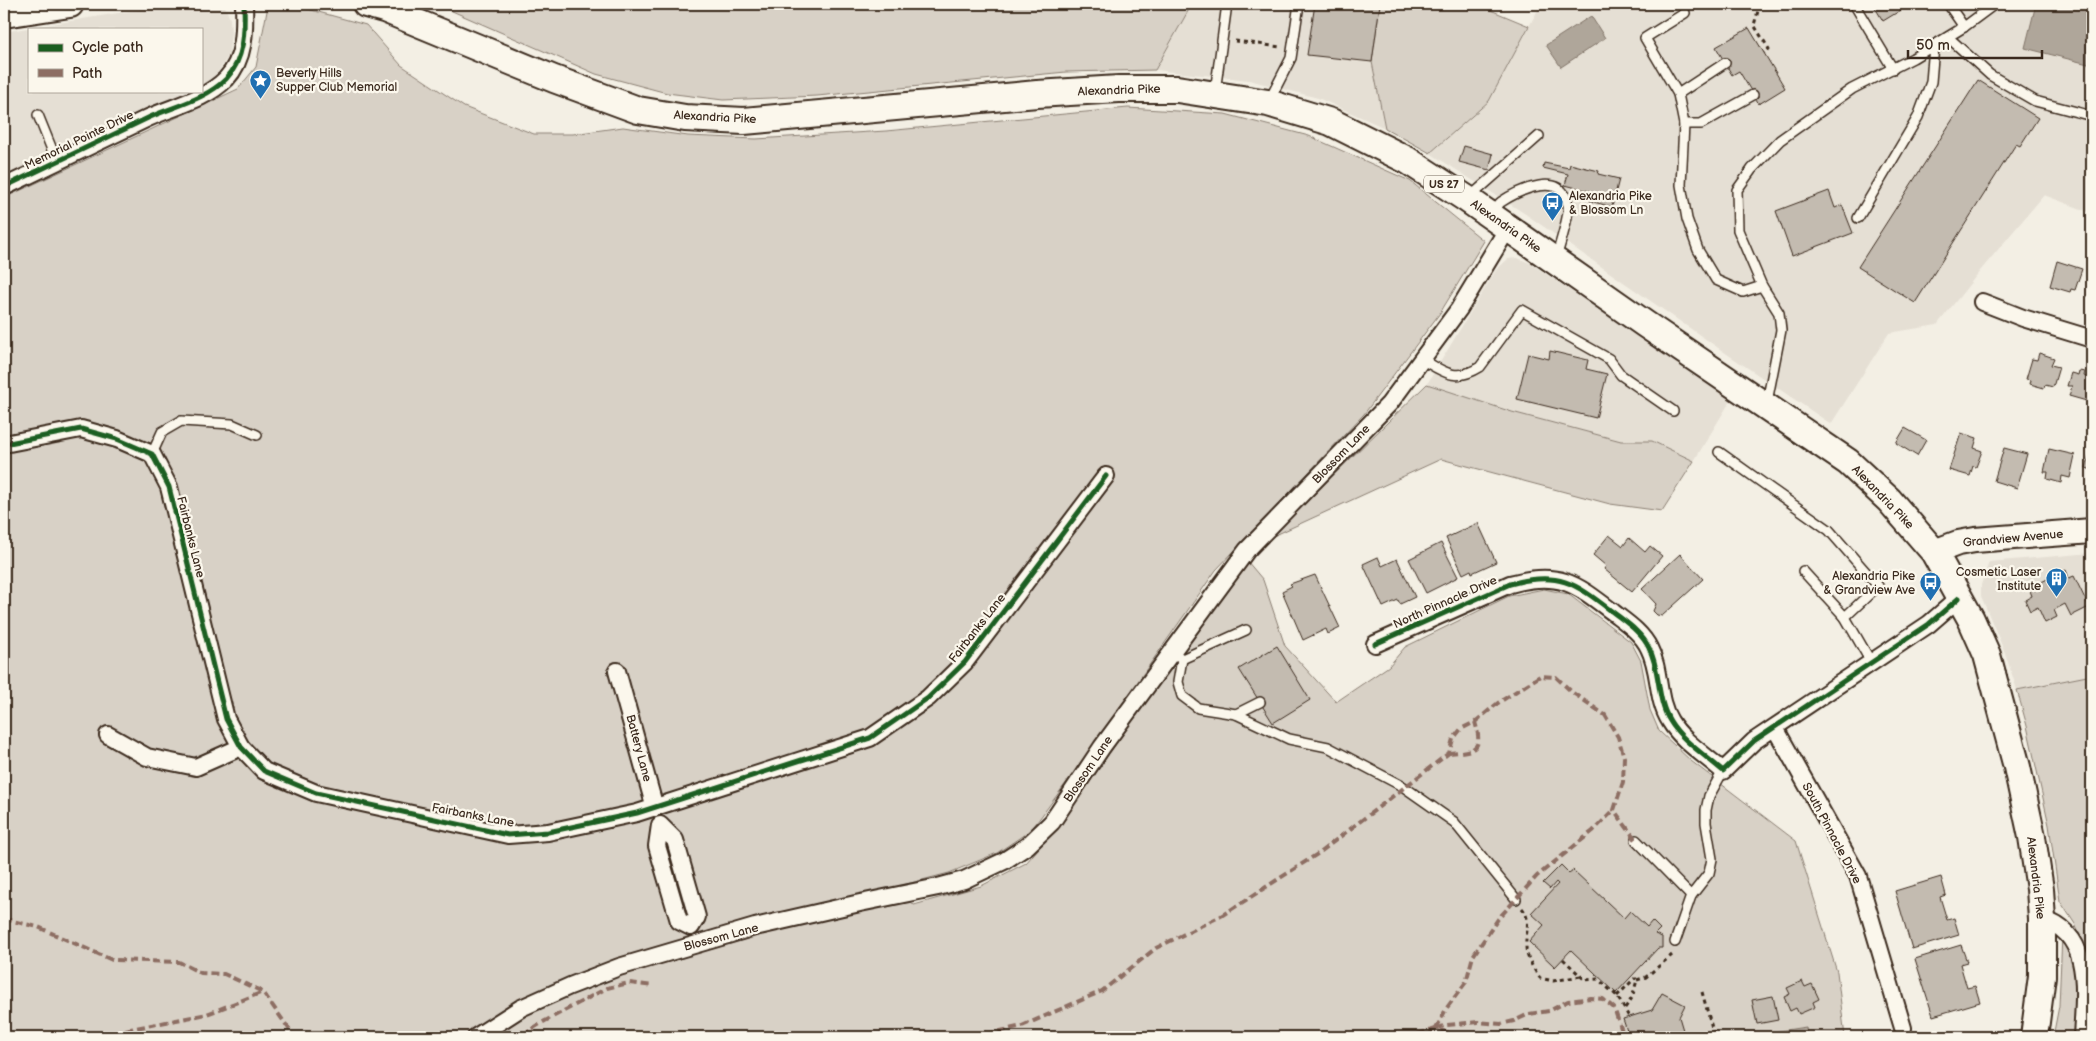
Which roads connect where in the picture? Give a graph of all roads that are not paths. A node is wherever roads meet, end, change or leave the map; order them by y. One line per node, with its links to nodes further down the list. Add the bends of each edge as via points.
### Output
1 (4, 4): 12 (lane)
2 (70, 4): 12 (main road)
3 (244, 4): 26 (street, Memorial Pointe Drive, via 244,39 232,71 225,80 188,103)
4 (366, 4): 10 (main road, Alexandria Pike / US 27)
5 (1227, 4): 19 (lane)
6 (1299, 4): 21 (lane, via 1291,58)
7 (1854, 4): 17 (lane)
8 (1948, 4): 13 (lane)
9 (1996, 4): 13 (lane)
10 (408, 12): 19 (main road, Alexandria Pike / US 27, via 554,79 638,110 685,118 744,121 1119,89 1177,89)
11 (1685, 13): 18 (lane, via 1645,38)
12 (4, 14)
13 (1964, 27): 14 (lane)
14 (1948, 37): 15 (lane); 23 (lane, via 1990,75 2035,101)
15 (1934, 46): 17 (lane); 29 (lane, via 1931,82 1918,117)
16 (1725, 63): 18 (lane)
17 (1893, 69): 32 (lane, via 1852,89 1780,140 1737,190 1738,230)
18 (1678, 94): 24 (lane)
19 (1215, 95): 21 (main road, Alexandria Pike / US 27)
20 (1753, 95): 24 (lane, via 1701,124)
21 (1268, 103): 28 (main road, Alexandria Pike / US 27, via 1331,122 1407,160)
22 (38, 115): 26 (lane)
23 (2092, 116)
24 (1684, 124): 32 (lane, via 1681,185 1687,219 1698,250 1716,280 1743,292)
25 (1539, 136): 28 (lane)
26 (57, 162): 27 (street, Memorial Pointe Drive)
27 (4, 188)
28 (1467, 199): 30 (main road, Alexandria Pike / US 27)
29 (1858, 218)
30 (1499, 223): 31 (main road, Alexandria Pike / US 27); 31 (lane, via 1499,203 1530,186 1558,188 1564,193 1569,206); 35 (street, Blossom Lane, via 1459,309)
31 (1555, 261): 36 (main road, Alexandria Pike / US 27)
32 (1762, 286): 36 (lane, via 1779,313 1781,330)
33 (1982, 302): 34 (street)
34 (2092, 339)
35 (1423, 360): 37 (lane, via 1449,375 1470,373 1480,367 1522,310 1609,359 1621,375); 50 (street, Blossom Lane, via 1390,404 1247,550)
36 (1767, 405): 44 (main road, Alexandria Pike / US 27, via 1848,462 1883,495)
37 (1673, 411)
38 (257, 435): 41 (lane, via 232,424 181,422 162,432)
39 (4, 444): 41 (street, via 81,430 117,439)
40 (1719, 452): 47 (lane, via 1829,530 1878,586)
41 (152, 454): 57 (street, Fairbanks Lane, via 169,487 226,719)
42 (1106, 476): 59 (street, Fairbanks Lane, via 965,662 928,698 870,738)
43 (2092, 531): 44 (street, Grandview Avenue, via 1975,540)
44 (1934, 552): 46 (main road, Alexandria Pike / US 27)
45 (1803, 571): 47 (lane)
46 (1959, 598): 51 (street, via 1929,624); 64 (main road, Alexandria Pike / US 27, via 1971,619 1994,678 2032,837)
47 (1845, 618): 51 (lane)
48 (1246, 630): 50 (lane)
49 (1375, 644): 58 (street, North Pinnacle Drive, via 1510,584 1548,578 1566,581 1582,589 1642,637 1650,648 1669,721)
50 (1177, 655): 54 (lane, via 1182,696 1198,708); 66 (street, Blossom Lane, via 1102,747 1052,822 1027,846 1004,861 964,880 938,887 803,915)
51 (1871, 662): 55 (street)
52 (617, 671): 59 (street, Battery Lane)
53 (1260, 702): 54 (lane)
54 (1236, 714): 63 (lane, via 1289,738 1328,747 1404,788 1454,822)
55 (1775, 728): 58 (street); 68 (street, South Pinnacle Drive, via 1858,876)
56 (108, 735): 57 (street, via 147,757 196,767)
57 (241, 747): 59 (street, Fairbanks Lane, via 264,771 316,793 508,835 548,832)
58 (1723, 770): 62 (lane, via 1709,796 1706,810 1712,859 1708,873)
59 (655, 808): 60 (lane, Battery Lane)
60 (660, 825): 65 (street, Battery Lane, via 675,840 697,917)
61 (1636, 840): 62 (lane)
62 (1691, 896): 67 (lane)
63 (1516, 899)
64 (2042, 919): 69 (street, via 2055,923 2073,939 2082,961); 71 (main road, Alexandria Pike / US 27, via 2042,976)
65 (691, 926): 66 (lane, Battery Lane)
66 (694, 944): 70 (street, Blossom Lane, via 570,986 522,1008)
67 (1677, 946)
68 (1904, 1028)
69 (2085, 1029)
70 (476, 1037)
71 (2034, 1037)

